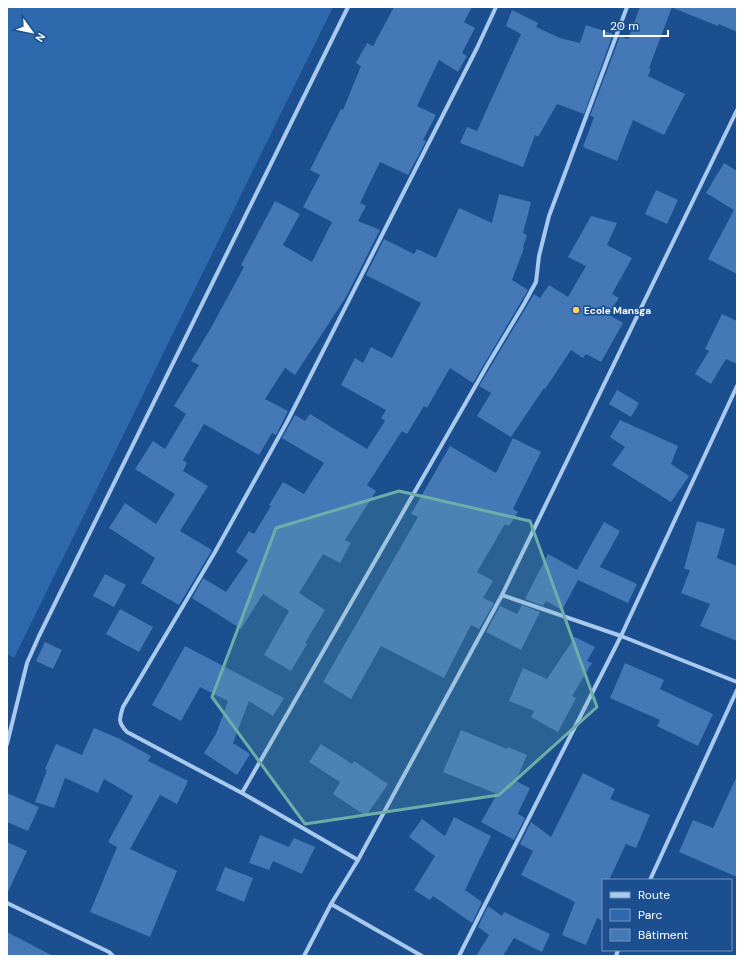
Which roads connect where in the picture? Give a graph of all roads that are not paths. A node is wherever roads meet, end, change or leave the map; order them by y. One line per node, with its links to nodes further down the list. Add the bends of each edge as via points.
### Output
1 (348, 7): 10 (street, via 39,636 27,663)
2 (496, 7): 11 (street, via 288,422 123,707 120,724 127,732)
3 (627, 7): 11 (street, via 549,216 539,256 536,282)
4 (737, 110): 6 (street)
5 (737, 386): 7 (street)
6 (502, 595): 7 (street); 12 (street)
7 (621, 636): 8 (street); 19 (street)
8 (737, 682)
9 (737, 690): 13 (street)
10 (7, 744)
11 (242, 793): 12 (street)
12 (358, 860): 15 (street)
13 (650, 879)
14 (7, 903): 16 (street)
15 (331, 904): 17 (street); 18 (street)
16 (113, 956)
17 (304, 956)
18 (422, 956)
19 (459, 956)

